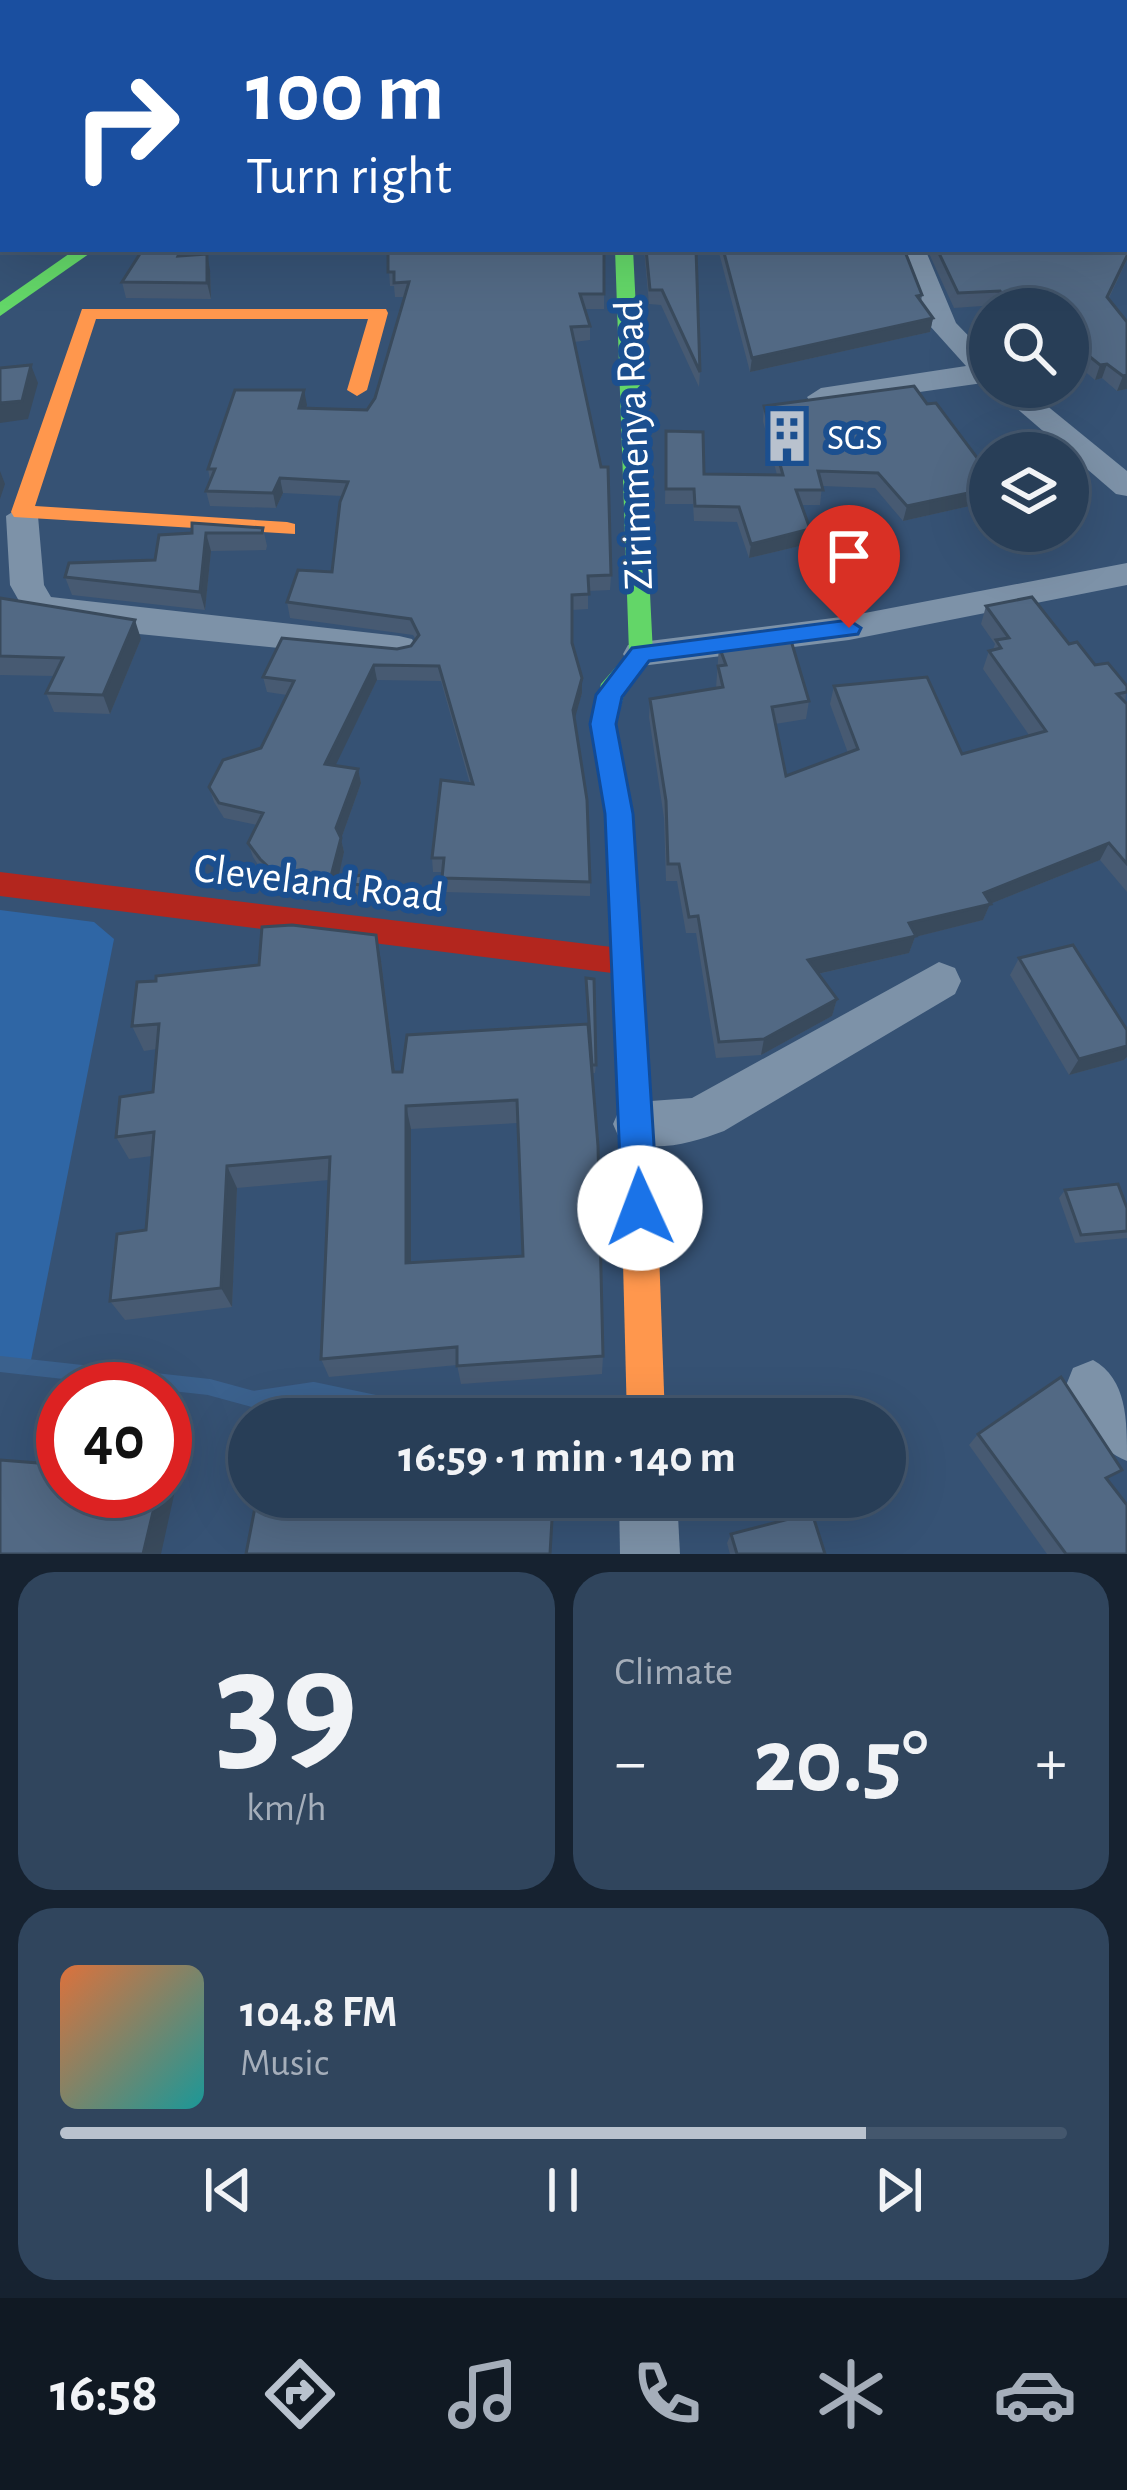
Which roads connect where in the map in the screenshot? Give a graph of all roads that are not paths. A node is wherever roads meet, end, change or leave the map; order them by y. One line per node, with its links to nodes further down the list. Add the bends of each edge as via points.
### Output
1 (83, 252): 4 (main road)
2 (624, 252): 15 (main road, Zirimmenya Road)
3 (915, 252): 5 (street, via 944,326)
4 (0, 310)
5 (969, 352)
6 (969, 380): 8 (street)
7 (357, 390): 11 (main road, via 379,313 88,313)
8 (821, 397)
9 (1031, 408): 10 (street)
10 (1127, 487)
11 (15, 518): 12 (main road); 14 (street, via 39,607)
12 (287, 529)
13 (1127, 574): 15 (street, via 849,628)
14 (399, 648)
15 (641, 654): 17 (main road, via 604,710)
16 (0, 884): 17 (main road, Cleveland Road)
17 (628, 962): 19 (main road)
18 (939, 982): 19 (street, via 707,1115)
19 (638, 1124): 21 (main road)
20 (1093, 1388): 22 (street)
21 (645, 1398)
22 (1127, 1433)
23 (649, 1518): 24 (street)
24 (650, 1554)

